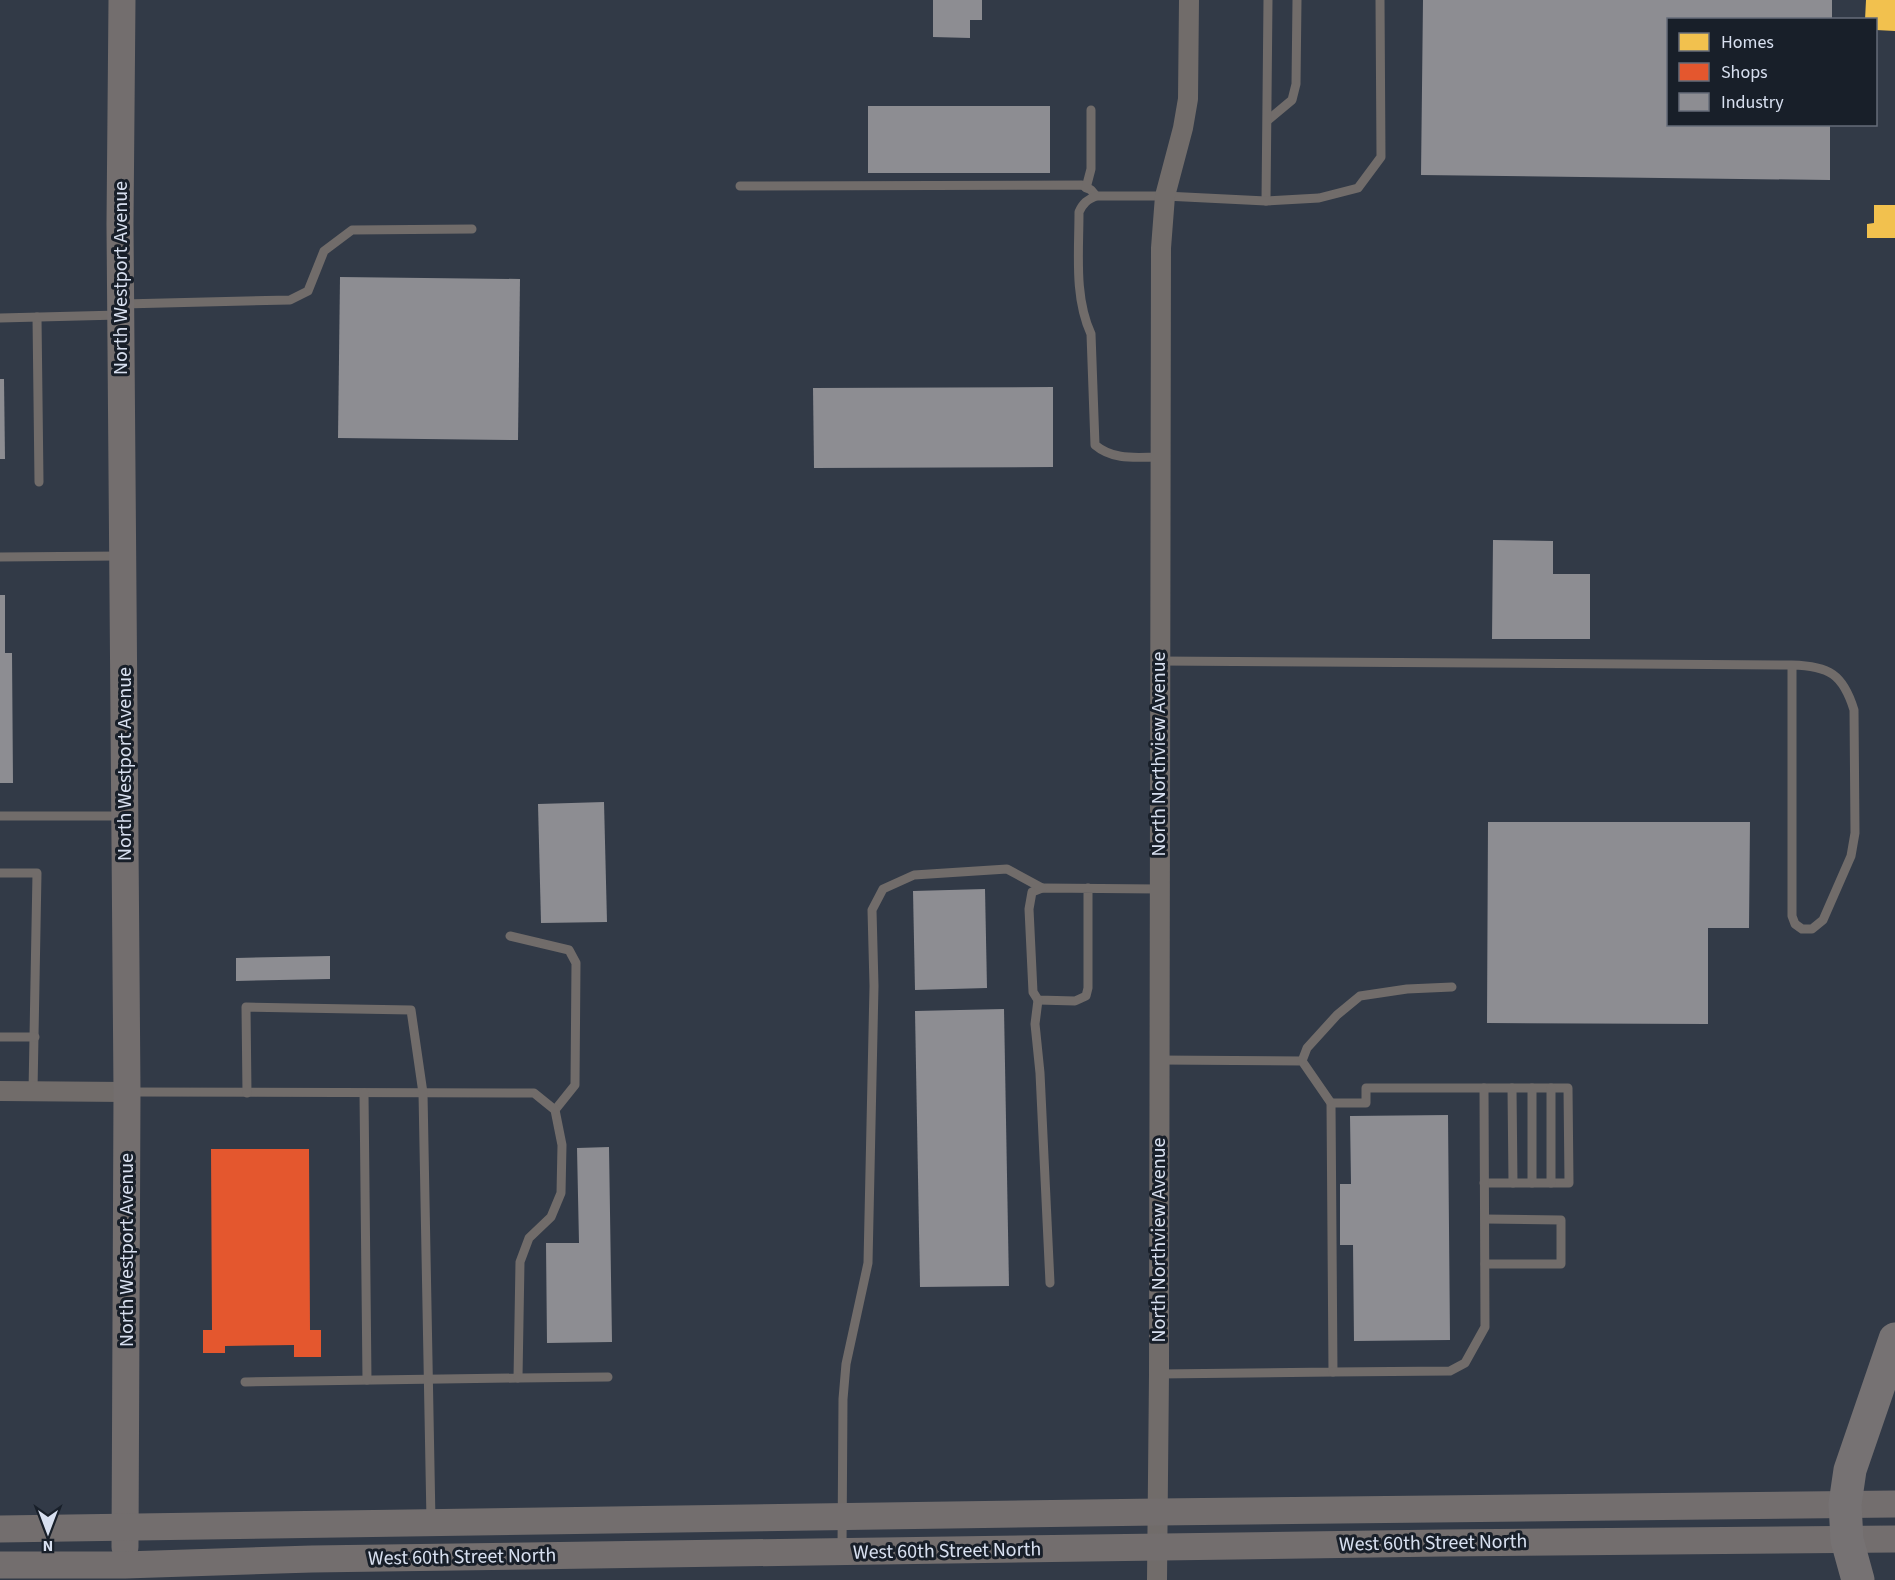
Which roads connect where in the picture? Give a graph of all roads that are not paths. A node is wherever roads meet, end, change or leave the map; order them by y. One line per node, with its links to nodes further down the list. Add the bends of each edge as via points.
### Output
1 (122, 0): 14 (main road, North Westport Avenue)
2 (1189, 0): 11 (street, North Northview Avenue, via 1188,99)
3 (1268, 0): 7 (lane)
4 (1296, 0): 7 (lane, via 1296,84 1292,100)
5 (1380, 0): 12 (lane, via 1381,158 1358,189 1319,198)
6 (1091, 110): 9 (lane, via 1091,169)
7 (1268, 120): 12 (lane)
8 (740, 186): 9 (lane)
9 (1086, 188): 10 (lane)
10 (1096, 196): 11 (lane); 17 (lane, via 1088,199 1079,212 1080,296 1091,334 1095,446 1117,457)
11 (1165, 196): 12 (lane); 17 (street, North Northview Avenue, via 1161,248)
12 (1266, 201)
13 (472, 229): 14 (lane, via 352,230 324,251 308,291 290,300)
14 (121, 310): 15 (lane); 20 (main road, North Westport Avenue)
15 (37, 317): 16 (lane); 18 (lane)
16 (0, 318)
17 (1160, 457): 21 (street, North Northview Avenue)
18 (39, 482)
19 (0, 556): 20 (lane)
20 (123, 556): 24 (main road, North Westport Avenue)
21 (1160, 661): 22 (lane); 28 (street, North Northview Avenue)
22 (1792, 665): 22 (lane, via 1815,666 1837,676 1854,710 1855,833 1851,856 1823,920 1812,929 1802,929 1792,916)
23 (0, 816): 24 (lane)
24 (125, 816): 42 (main road, North Westport Avenue)
25 (0, 873): 33 (lane, via 37,873)
26 (1042, 888): 27 (lane); 31 (lane, via 1032,892 1029,909 1034,992); 66 (lane, via 1007,869 914,875 883,889 872,910 868,1263 846,1364)
27 (1088, 888): 28 (lane); 31 (lane, via 1086,996 1075,1001)
28 (1159, 889): 34 (street, North Northview Avenue)
29 (510, 936): 47 (lane, via 569,950 576,963 576,1085)
30 (1452, 987): 35 (lane, via 1360,996 1337,1014 1307,1048)
31 (1038, 1000): 54 (lane, via 1035,1024)
32 (0, 1037): 33 (lane)
33 (35, 1037): 41 (lane)
34 (1158, 1060): 35 (lane); 57 (street, North Northview Avenue)
35 (1302, 1061): 46 (lane)
36 (1484, 1088): 37 (lane); 46 (lane, via 1366,1088 1366,1103); 48 (lane)
37 (1512, 1088): 38 (lane); 49 (lane)
38 (1532, 1088): 39 (lane); 50 (lane)
39 (1551, 1088): 51 (lane); 51 (lane, via 1568,1088 1569,1183)
40 (0, 1091): 41 (street)
41 (33, 1091): 42 (street)
42 (128, 1092): 43 (lane); 68 (main road, North Westport Avenue)
43 (247, 1093): 44 (lane); 45 (lane, via 246,1007 411,1010)
44 (364, 1093): 45 (lane); 61 (lane)
45 (423, 1093): 47 (lane, via 534,1093); 60 (lane)
46 (1331, 1103): 56 (lane)
47 (555, 1110): 59 (lane, via 562,1145 561,1193 551,1217 529,1238 520,1262)
48 (1485, 1183): 49 (lane); 52 (lane)
49 (1513, 1183): 50 (lane)
50 (1532, 1183): 51 (lane)
51 (1551, 1183)
52 (1485, 1219): 53 (lane); 53 (lane, via 1561,1220 1561,1264)
53 (1485, 1264): 56 (lane, via 1485,1327 1465,1363 1450,1371)
54 (1050, 1283)
55 (1895, 1339): 63 (highway, via 1850,1470)
56 (1334, 1372): 57 (lane)
57 (1159, 1374): 65 (street, North Northview Avenue)
58 (608, 1377): 59 (lane)
59 (518, 1378): 60 (lane)
60 (429, 1379): 61 (lane); 67 (lane)
61 (367, 1380): 62 (lane)
62 (245, 1382)
63 (1845, 1504): 64 (main road, West 60th Street North); 65 (main road, West 60th Street North); 71 (highway)
64 (1895, 1504)
65 (1157, 1512): 66 (main road, West 60th Street North); 72 (street, North Northview Avenue)
66 (843, 1516): 67 (main road, West 60th Street North); 73 (lane)
67 (431, 1523): 68 (main road, West 60th Street North)
68 (125, 1528): 69 (main road, West 60th Street North); 74 (main road, North Westport Avenue)
69 (0, 1529)
70 (1895, 1539): 71 (main road, West 60th Street North)
71 (1846, 1540): 72 (main road, West 60th Street North); 77 (highway)
72 (1157, 1547): 73 (main road, West 60th Street North); 76 (street, North Northview Avenue)
73 (842, 1552): 74 (main road, West 60th Street North)
74 (125, 1564): 75 (main road, West 60th Street North)
75 (0, 1565)
76 (1157, 1580)
77 (1858, 1580)

